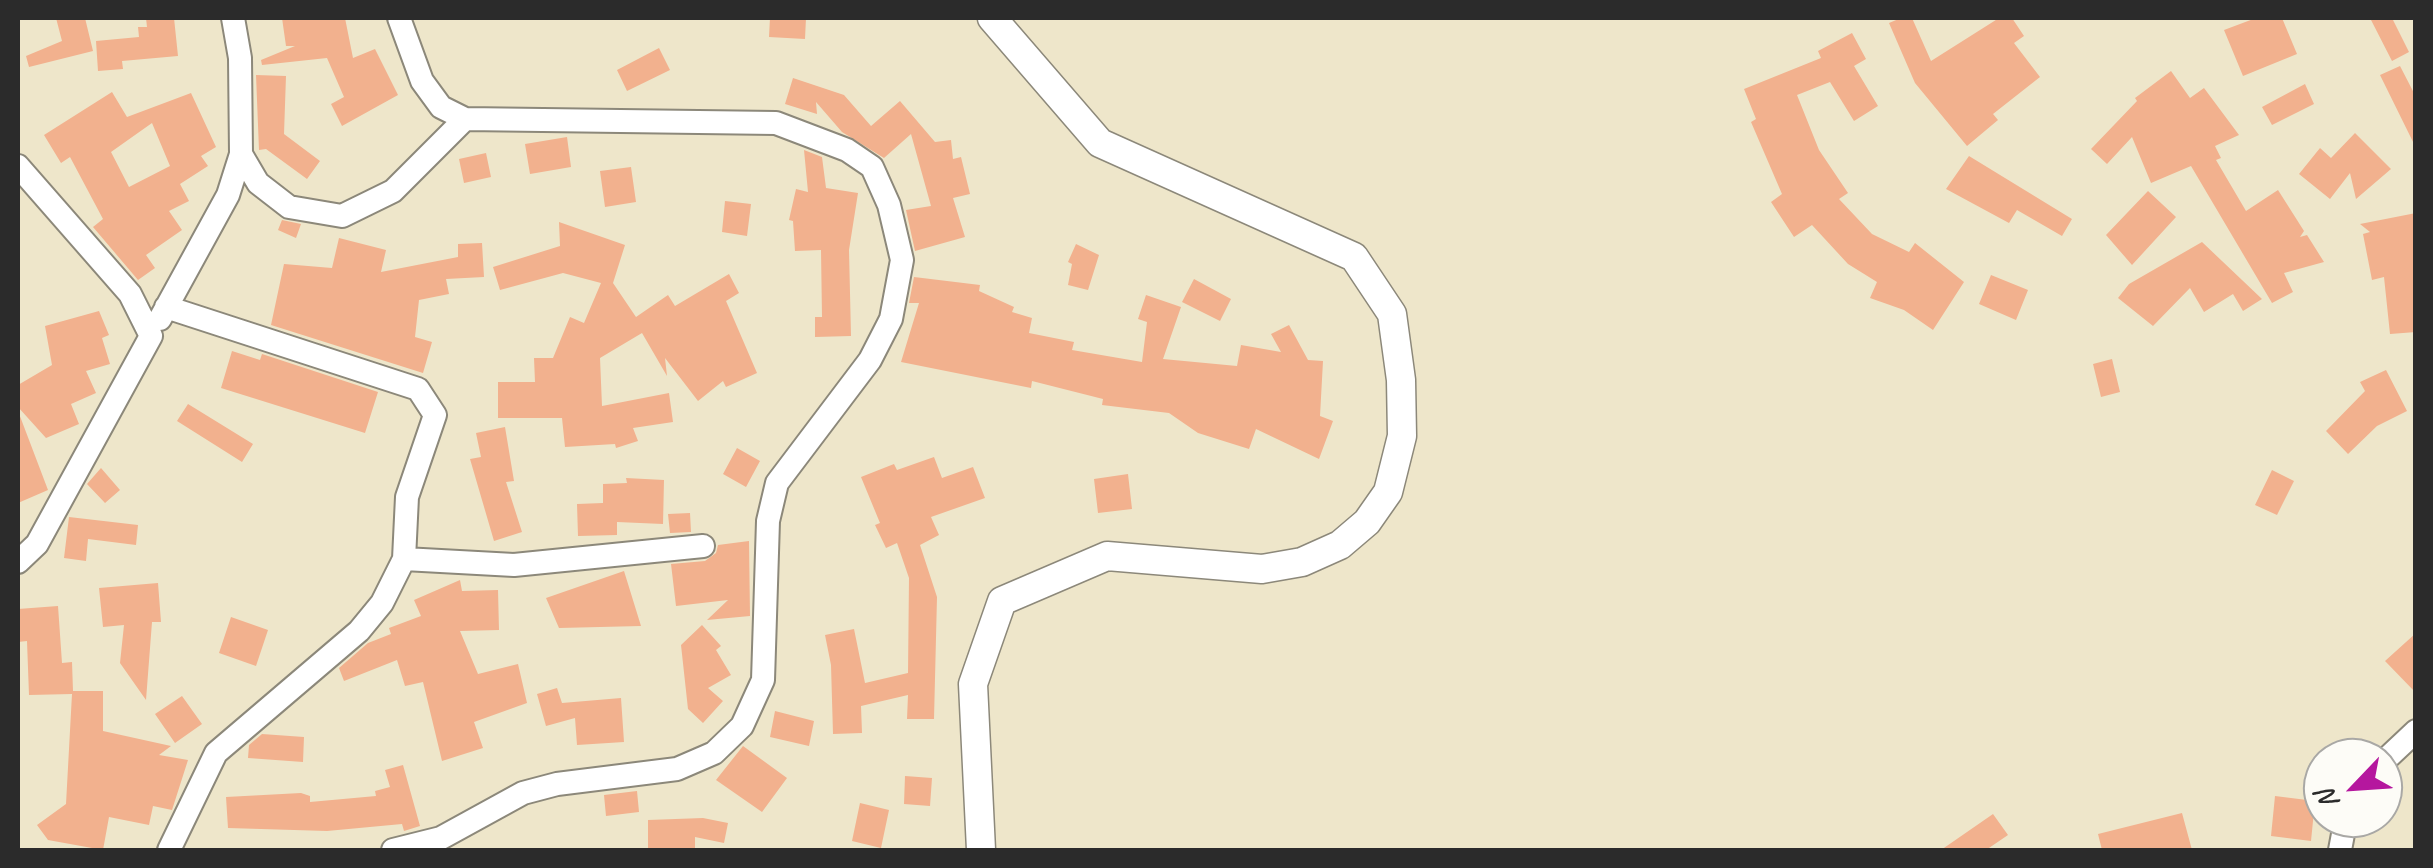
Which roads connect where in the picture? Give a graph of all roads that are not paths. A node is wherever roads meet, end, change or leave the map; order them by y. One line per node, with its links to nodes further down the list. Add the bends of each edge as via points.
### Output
1 (233, 18): 5 (street)
2 (399, 18): 4 (street, via 422,81 441,107)
3 (992, 18): 14 (street, via 1100,143 1354,257 1392,314 1402,436 1388,492 1367,522 1340,545 1302,562 1262,569 1107,556 1002,601 972,684)
4 (465, 119): 5 (street, via 393,191 342,216 289,207 258,183); 13 (street, via 776,123 847,150 872,167 902,260 891,319 870,360 777,483 768,521 763,680 742,726 714,754 677,769 523,793 441,838)
5 (241, 154): 7 (street, via 228,195)
6 (18, 166): 8 (street, via 130,294)
7 (166, 307): 8 (street); 10 (street, via 427,397 435,416 407,497)
8 (151, 336): 11 (street, via 37,544)
9 (703, 546): 10 (street, via 514,565)
10 (404, 559): 12 (street, via 359,630 216,754)
11 (18, 562)
12 (169, 850)
13 (393, 850)
14 (982, 850)

